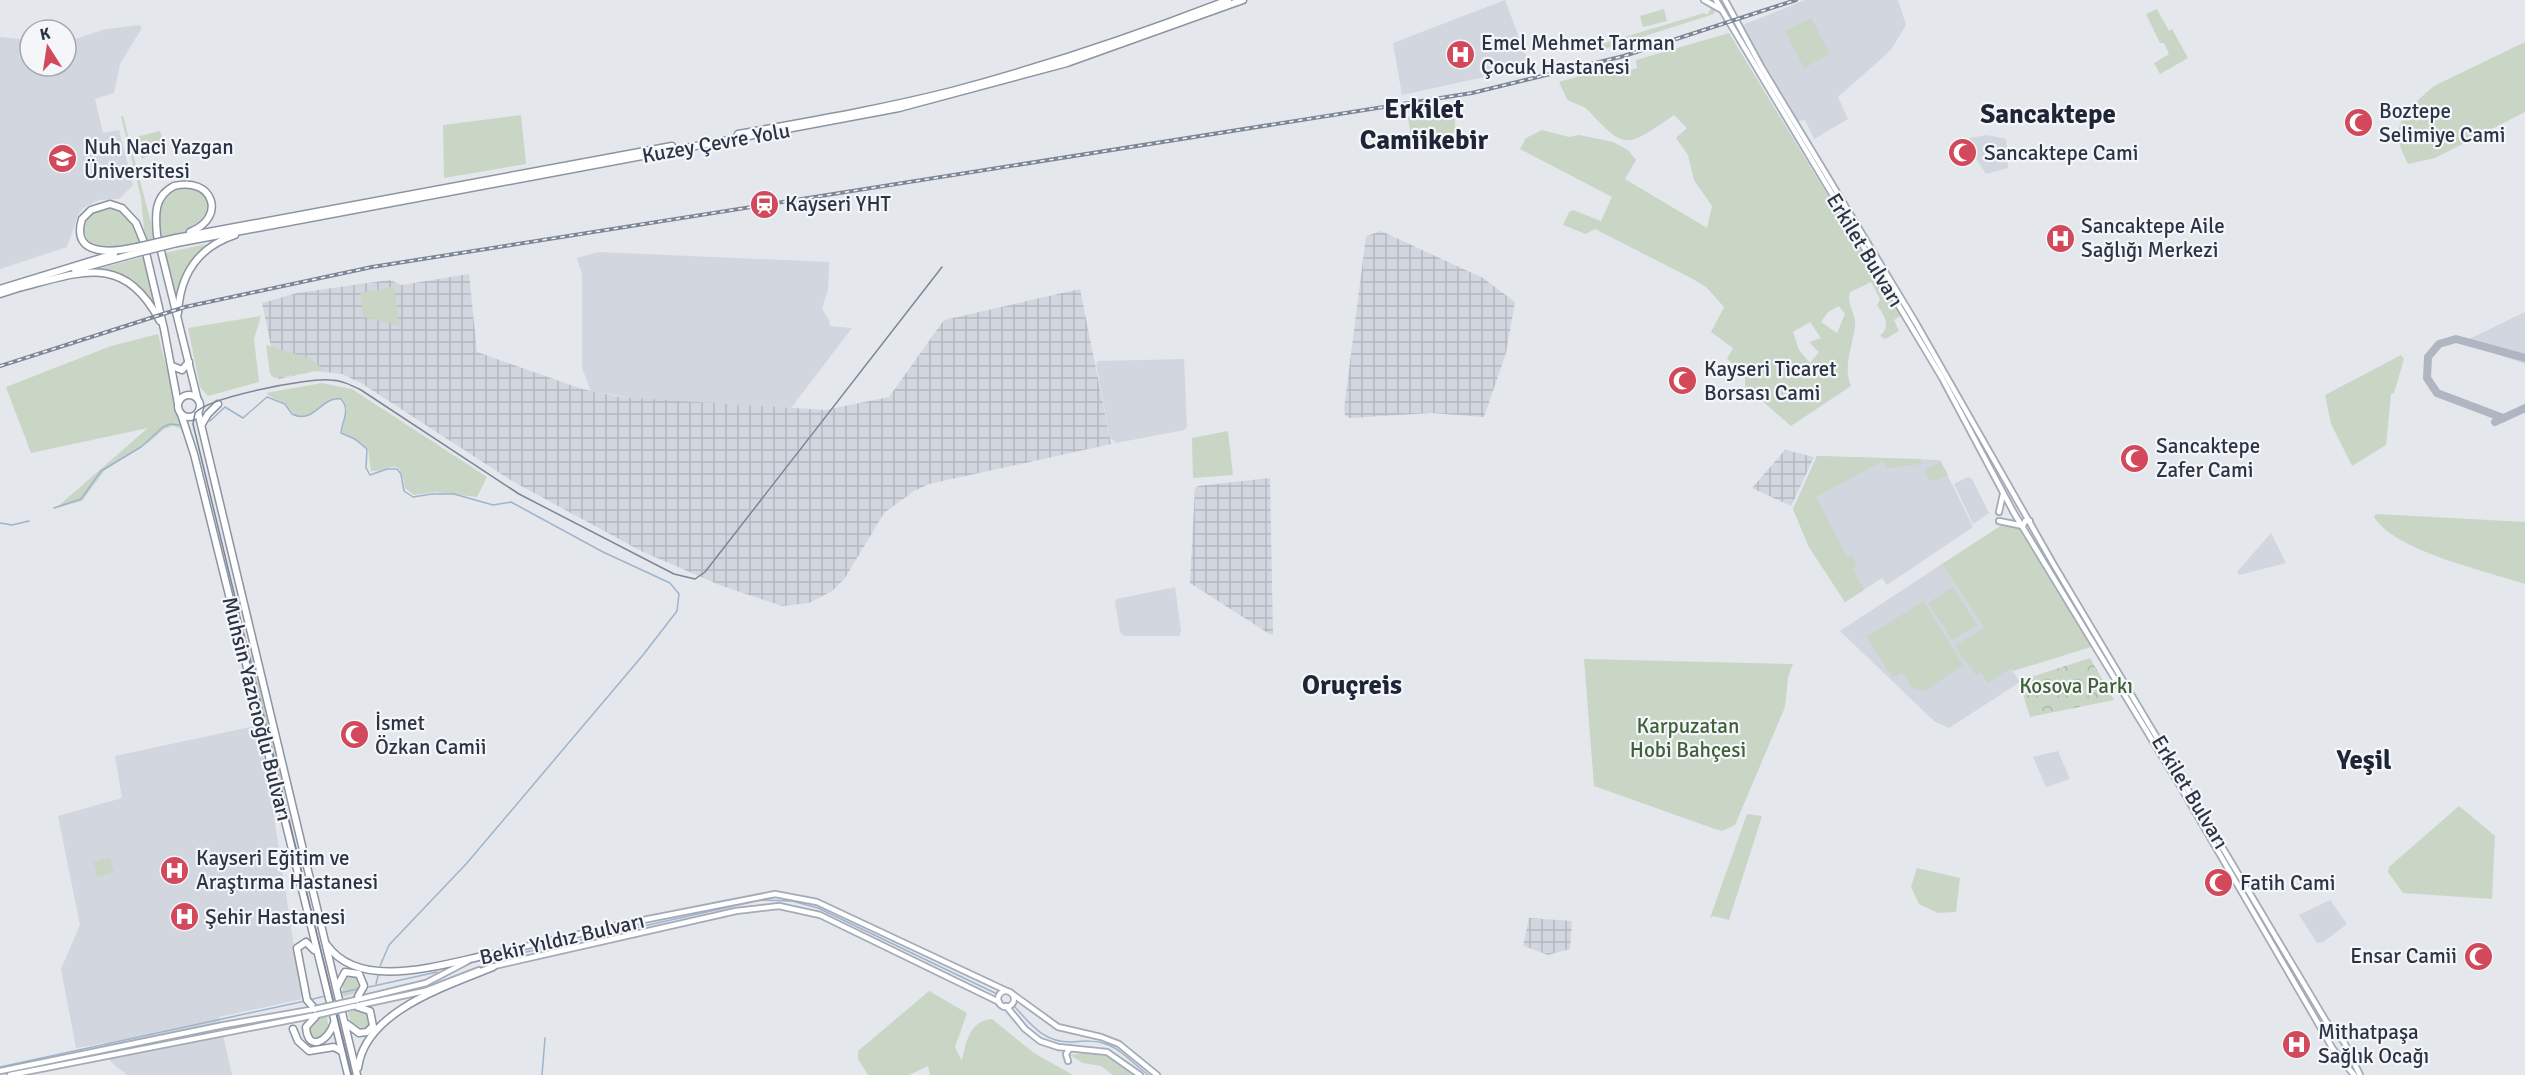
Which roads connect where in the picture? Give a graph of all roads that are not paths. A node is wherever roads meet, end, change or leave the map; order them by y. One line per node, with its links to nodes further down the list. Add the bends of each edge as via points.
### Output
1 (1228, 0): 8 (highway, Kuzey Çevre Yolu, via 1066,58 898,104)
2 (1243, 0): 7 (highway, Kuzey Çevre Yolu, via 1067,63 899,108)
3 (1704, 0): 6 (main road)
4 (1716, 0): 6 (main road, Erkilet Bulvarı)
5 (1725, 0): 16 (main road, Erkilet Bulvarı)
6 (1721, 9): 16 (main road, Erkilet Bulvarı)
7 (284, 222): 8 (highway, Kuzey Çevre Yolu); 15 (highway, via 230,236 203,252 184,280)
8 (176, 241): 9 (highway, bridge); 10 (highway, via 200,229 211,215 211,199 196,185 174,186 163,194 156,210 157,235)
9 (137, 250): 11 (highway, via 105,252 90,247 82,237 82,219 97,207 116,205 133,216); 12 (highway); 13 (highway)
10 (166, 271): 11 (highway, via 158,266); 15 (highway)
11 (152, 275): 17 (highway)
12 (22, 287): 14 (highway); 17 (highway, via 80,273 109,275 141,292)
13 (0, 289)
14 (0, 294)
15 (179, 322): 18 (highway)
16 (1914, 325): 26 (main road, Erkilet Bulvarı); 28 (main road, Erkilet Bulvarı)
17 (164, 329): 19 (highway)
18 (189, 362): 19 (highway, via 182,370); 20 (highway)
19 (172, 366): 21 (highway)
20 (197, 397): 21 (highway, via 184,395); 23 (highway)
21 (178, 404): 24 (highway)
22 (218, 404): 25 (highway)
23 (198, 412): 24 (highway, via 189,417); 25 (highway, Muhsin Yazıcıoğlu Bulvarı)
24 (181, 414): 32 (highway, Muhsin Yazıcıoğlu Bulvarı)
25 (202, 425): 31 (highway, Muhsin Yazıcıoğlu Bulvarı)
26 (2003, 492): 27 (main road); 30 (main road, Erkilet Bulvarı)
27 (2000, 512)
28 (2030, 520): 30 (main road); 48 (main road, Erkilet Bulvarı)
29 (1999, 521): 30 (main road)
30 (2023, 526): 51 (main road, Erkilet Bulvarı, via 2272,939)
31 (291, 799): 32 (highway); 33 (highway, Muhsin Yazıcıoğlu Bulvarı)
32 (280, 802): 34 (highway, Muhsin Yazıcıoğlu Bulvarı)
33 (324, 939): 35 (highway, via 338,958 383,972); 37 (highway, Muhsin Yazıcıoğlu Bulvarı)
34 (317, 953): 42 (highway, via 306,942 297,948 307,1000); 45 (highway, Muhsin Yazıcıoğlu Bulvarı, bridge)
35 (488, 955): 38 (main road, Bekir Yıldız Bulvarı, via 775,894 817,902); 40 (main road, Bekir Yıldız Bulvarı, via 426,982)
36 (493, 967): 39 (main road, Bekir Yıldız Bulvarı, via 736,911 779,906 815,913); 40 (main road, Bekir Yıldız Bulvarı, via 425,991); 59 (highway, via 401,1009 363,1045)
37 (337, 988): 40 (highway, via 345,972 359,974 364,986); 44 (highway, Muhsin Yazıcıoğlu Bulvarı)
38 (1009, 992): 39 (main road, via 999,994); 41 (main road, via 1013,1001); 61 (main road, Bekir Yıldız Bulvarı, via 1058,1027 1119,1044)
39 (999, 1002): 41 (main road, Bekir Yıldız Bulvarı)
40 (355, 1003): 42 (main road, Bekir Yıldız Bulvarı, bridge); 44 (highway, via 370,1011 374,1018 372,1027 367,1032 357,1032)
41 (1006, 1006): 50 (main road, via 1036,1038)
42 (316, 1012): 43 (main road, Bekir Yıldız Bulvarı); 45 (highway, via 306,1027 313,1041 327,1038)
43 (289, 1017): 56 (main road, Bekir Yıldız Bulvarı); 57 (main road, Bekir Yıldız Bulvarı)
44 (345, 1021): 59 (highway, Muhsin Yazıcıoğlu Bulvarı)
45 (334, 1023): 47 (highway, Muhsin Yazıcıoğlu Bulvarı)
46 (293, 1029): 49 (highway, via 307,1050)
47 (338, 1039): 49 (highway); 52 (highway, Muhsin Yazıcıoğlu Bulvarı)
48 (2342, 1042): 51 (main road, via 2335,1040); 51 (main road, via 2341,1051); 53 (main road, Erkilet Bulvarı)
49 (328, 1048): 52 (highway)
50 (1070, 1048): 55 (main road, via 1066,1054); 60 (main road, via 1107,1052)
51 (2333, 1048): 54 (main road, Erkilet Bulvarı)
52 (341, 1051): 58 (highway, Muhsin Yazıcıoğlu Bulvarı)
53 (2350, 1056): 54 (main road, via 2344,1055); 63 (main road, Erkilet Bulvarı)
54 (2342, 1060): 62 (main road, Erkilet Bulvarı)
55 (1068, 1061)
56 (0, 1071)
57 (10, 1075)
58 (348, 1075)
59 (357, 1075)
60 (1140, 1075)
61 (1157, 1075)
62 (2354, 1075)
63 (2360, 1075)

